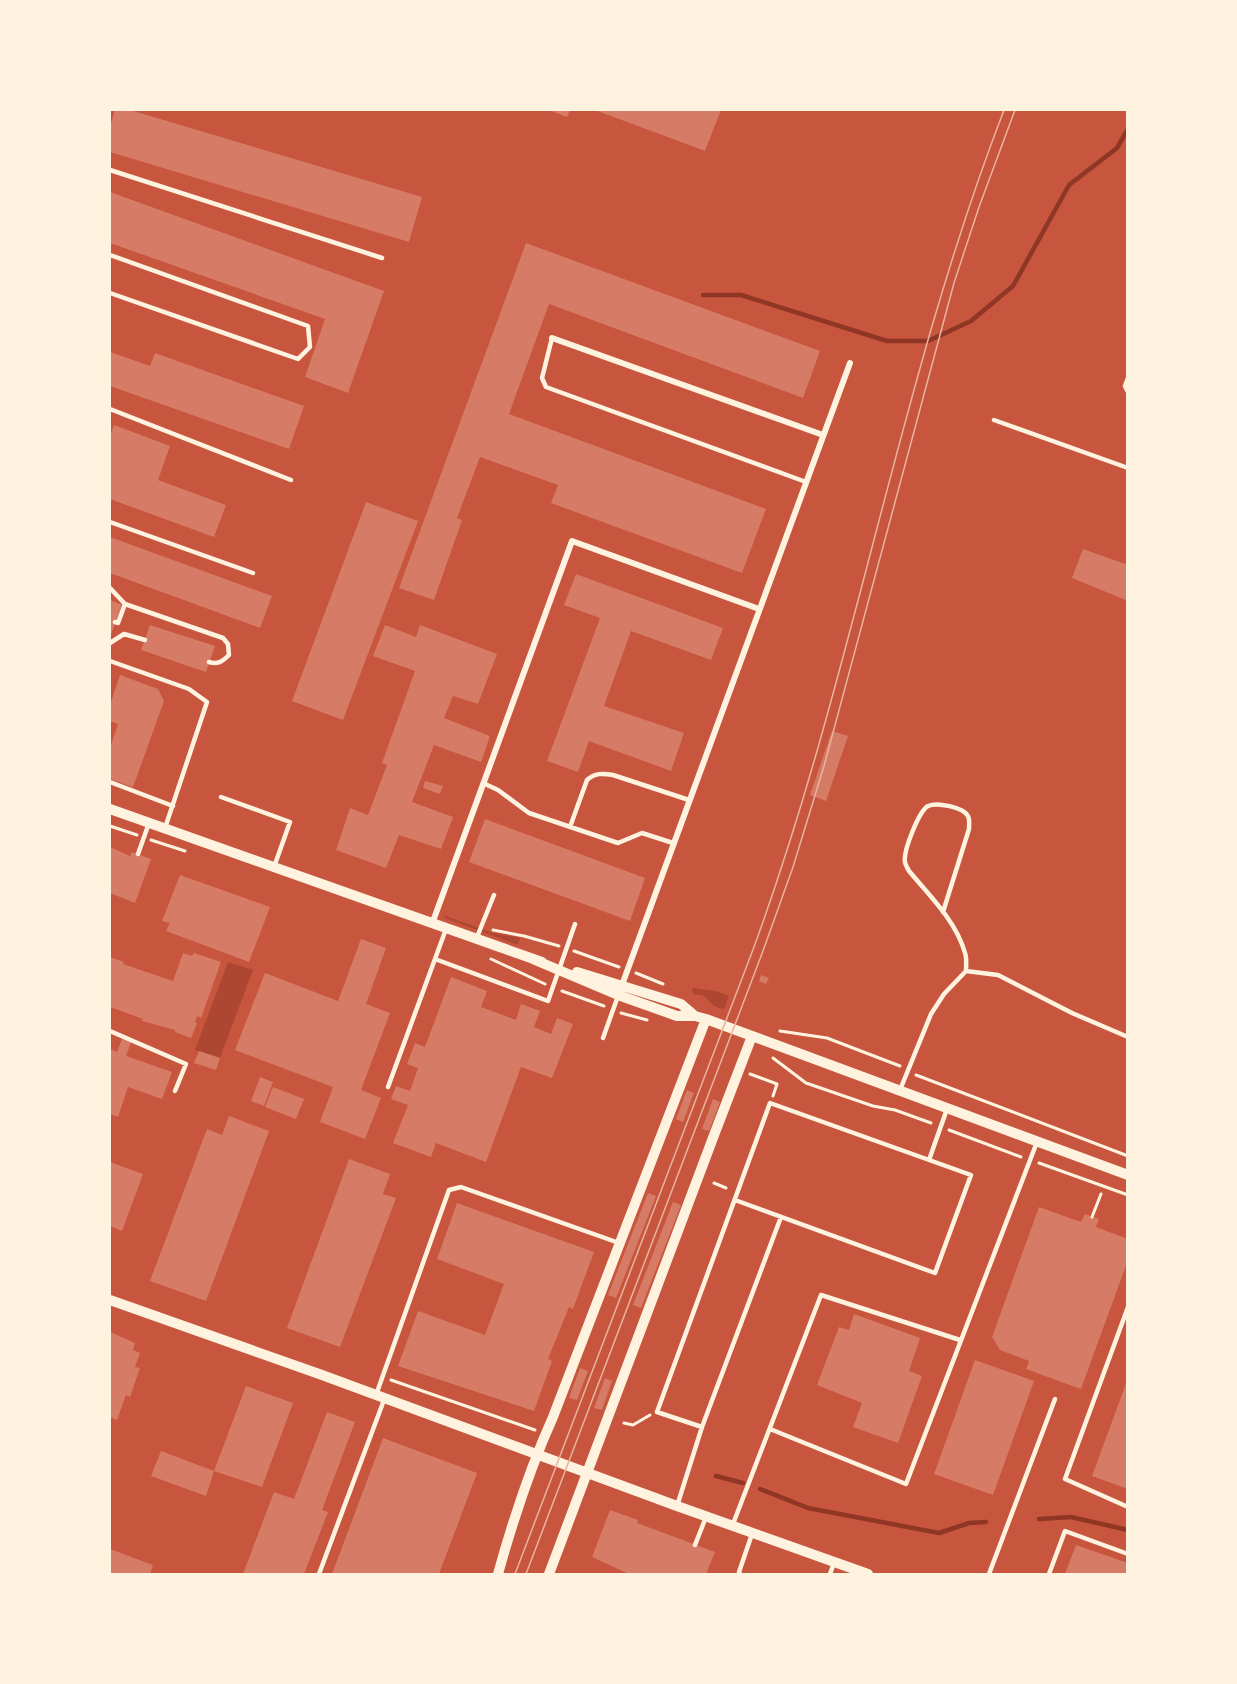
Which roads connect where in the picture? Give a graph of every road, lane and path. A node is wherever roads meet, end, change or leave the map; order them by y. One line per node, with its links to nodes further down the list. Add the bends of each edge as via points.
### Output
1 (110, 170): 3 (lane)
2 (110, 255): 4 (lane, via 309,326 310,347 298,359)
3 (382, 258)
4 (110, 292)
5 (552, 338): 11 (street); 14 (lane, via 542,378 546,387)
6 (850, 363): 11 (street)
7 (1128, 378): 8 (lane)
8 (1128, 392)
9 (110, 410): 13 (lane)
10 (994, 420): 12 (lane)
11 (823, 435): 14 (street)
12 (1128, 468)
13 (291, 480)
14 (806, 482): 19 (street)
15 (110, 522): 16 (lane)
16 (253, 573)
17 (110, 588): 18 (lane)
18 (125, 603): 20 (lane, via 118,623); 24 (lane, via 223,638 229,655 222,662)
19 (759, 609): 26 (street, via 572,541); 28 (street)
20 (115, 622)
21 (145, 640): 22 (lane, via 124,634)
22 (110, 643)
23 (110, 661): 29 (lane, via 189,689 207,702)
24 (209, 662)
25 (110, 782): 29 (lane)
26 (483, 783): 33 (lane, via 529,813); 42 (street)
27 (221, 797): 39 (lane, via 290,822)
28 (689, 800): 33 (lane, via 614,775 593,775 587,780); 36 (street)
29 (173, 806): 34 (lane)
30 (110, 809): 31 (street)
31 (149, 823): 34 (street); 35 (lane)
32 (110, 826): 35 (path)
33 (570, 827): 36 (lane, via 618,843 642,833)
34 (165, 828): 39 (street)
35 (144, 838): 37 (path); 38 (lane)
36 (673, 843): 51 (street)
37 (191, 853)
38 (138, 854)
39 (274, 867): 42 (street)
40 (494, 895): 44 (lane)
41 (943, 912): 41 (lane, via 905,863 920,814 929,806 945,805 965,812 969,830); 52 (lane, via 966,954)
42 (432, 924): 45 (street)
43 (575, 924): 47 (lane)
44 (482, 926): 46 (lane); 47 (path)
45 (446, 929): 46 (street); 49 (lane)
46 (477, 940): 50 (street)
47 (567, 948): 50 (lane); 51 (path)
48 (484, 956): 54 (path)
49 (435, 960): 54 (lane, via 548,1001); 66 (lane)
50 (559, 969): 54 (lane); 55 (street)
51 (627, 970): 53 (path); 55 (street)
52 (966, 971): 62 (lane, via 998,975); 64 (lane, via 931,1014)
53 (666, 986)
54 (552, 987): 56 (path)
55 (620, 990): 56 (lane); 57 (street, via 677,1016)
56 (613, 1010): 58 (path); 63 (lane)
57 (700, 1017): 61 (street); 81 (street)
58 (649, 1020)
59 (110, 1031): 68 (lane, via 186,1064)
60 (779, 1031): 64 (path, via 827,1038)
61 (752, 1036): 67 (street); 94 (street)
62 (1128, 1037)
63 (603, 1038)
64 (908, 1070): 67 (lane); 72 (path)
65 (751, 1074): 69 (path, via 777,1084)
66 (388, 1087)
67 (900, 1090): 70 (street)
68 (175, 1091)
69 (770, 1103): 73 (lane); 78 (lane)
70 (948, 1108): 71 (street); 73 (lane)
71 (1037, 1141): 74 (street); 84 (lane)
72 (1128, 1156)
73 (929, 1161): 79 (lane, via 971,1175 935,1273)
74 (1128, 1175)
75 (714, 1183): 76 (path)
76 (726, 1188)
77 (1101, 1194): 80 (path)
78 (735, 1200): 79 (lane); 88 (lane)
79 (781, 1217): 90 (lane)
80 (1092, 1217)
81 (619, 1243): 85 (lane, via 461,1187 448,1190); 93 (street)
82 (110, 1300): 86 (street)
83 (1128, 1307): 96 (lane, via 1065,1479)
84 (960, 1340): 91 (lane, via 821,1295); 91 (lane, via 906,1484)
85 (380, 1383): 86 (lane); 92 (path, via 392,1379)
86 (380, 1397): 93 (street); 103 (lane)
87 (1055, 1399): 109 (lane)
88 (657, 1412): 89 (path, via 633,1425); 90 (lane)
89 (624, 1423)
90 (702, 1427): 95 (lane)
91 (770, 1429): 98 (lane)
92 (542, 1432)
93 (536, 1455): 94 (street); 104 (street)
94 (588, 1474): 95 (street); 105 (street)
95 (677, 1506): 97 (street)
96 (1128, 1507)
97 (706, 1517): 98 (street); 100 (lane)
98 (732, 1527): 99 (street)
99 (752, 1534): 102 (street); 106 (lane)
100 (695, 1545)
101 (1128, 1554): 110 (lane, via 1065,1530)
102 (834, 1563): 107 (lane); 108 (street)
103 (319, 1575)
104 (498, 1575)
105 (549, 1575)
106 (740, 1575)
107 (830, 1575)
108 (868, 1575)
109 (989, 1575)
110 (1048, 1575)

